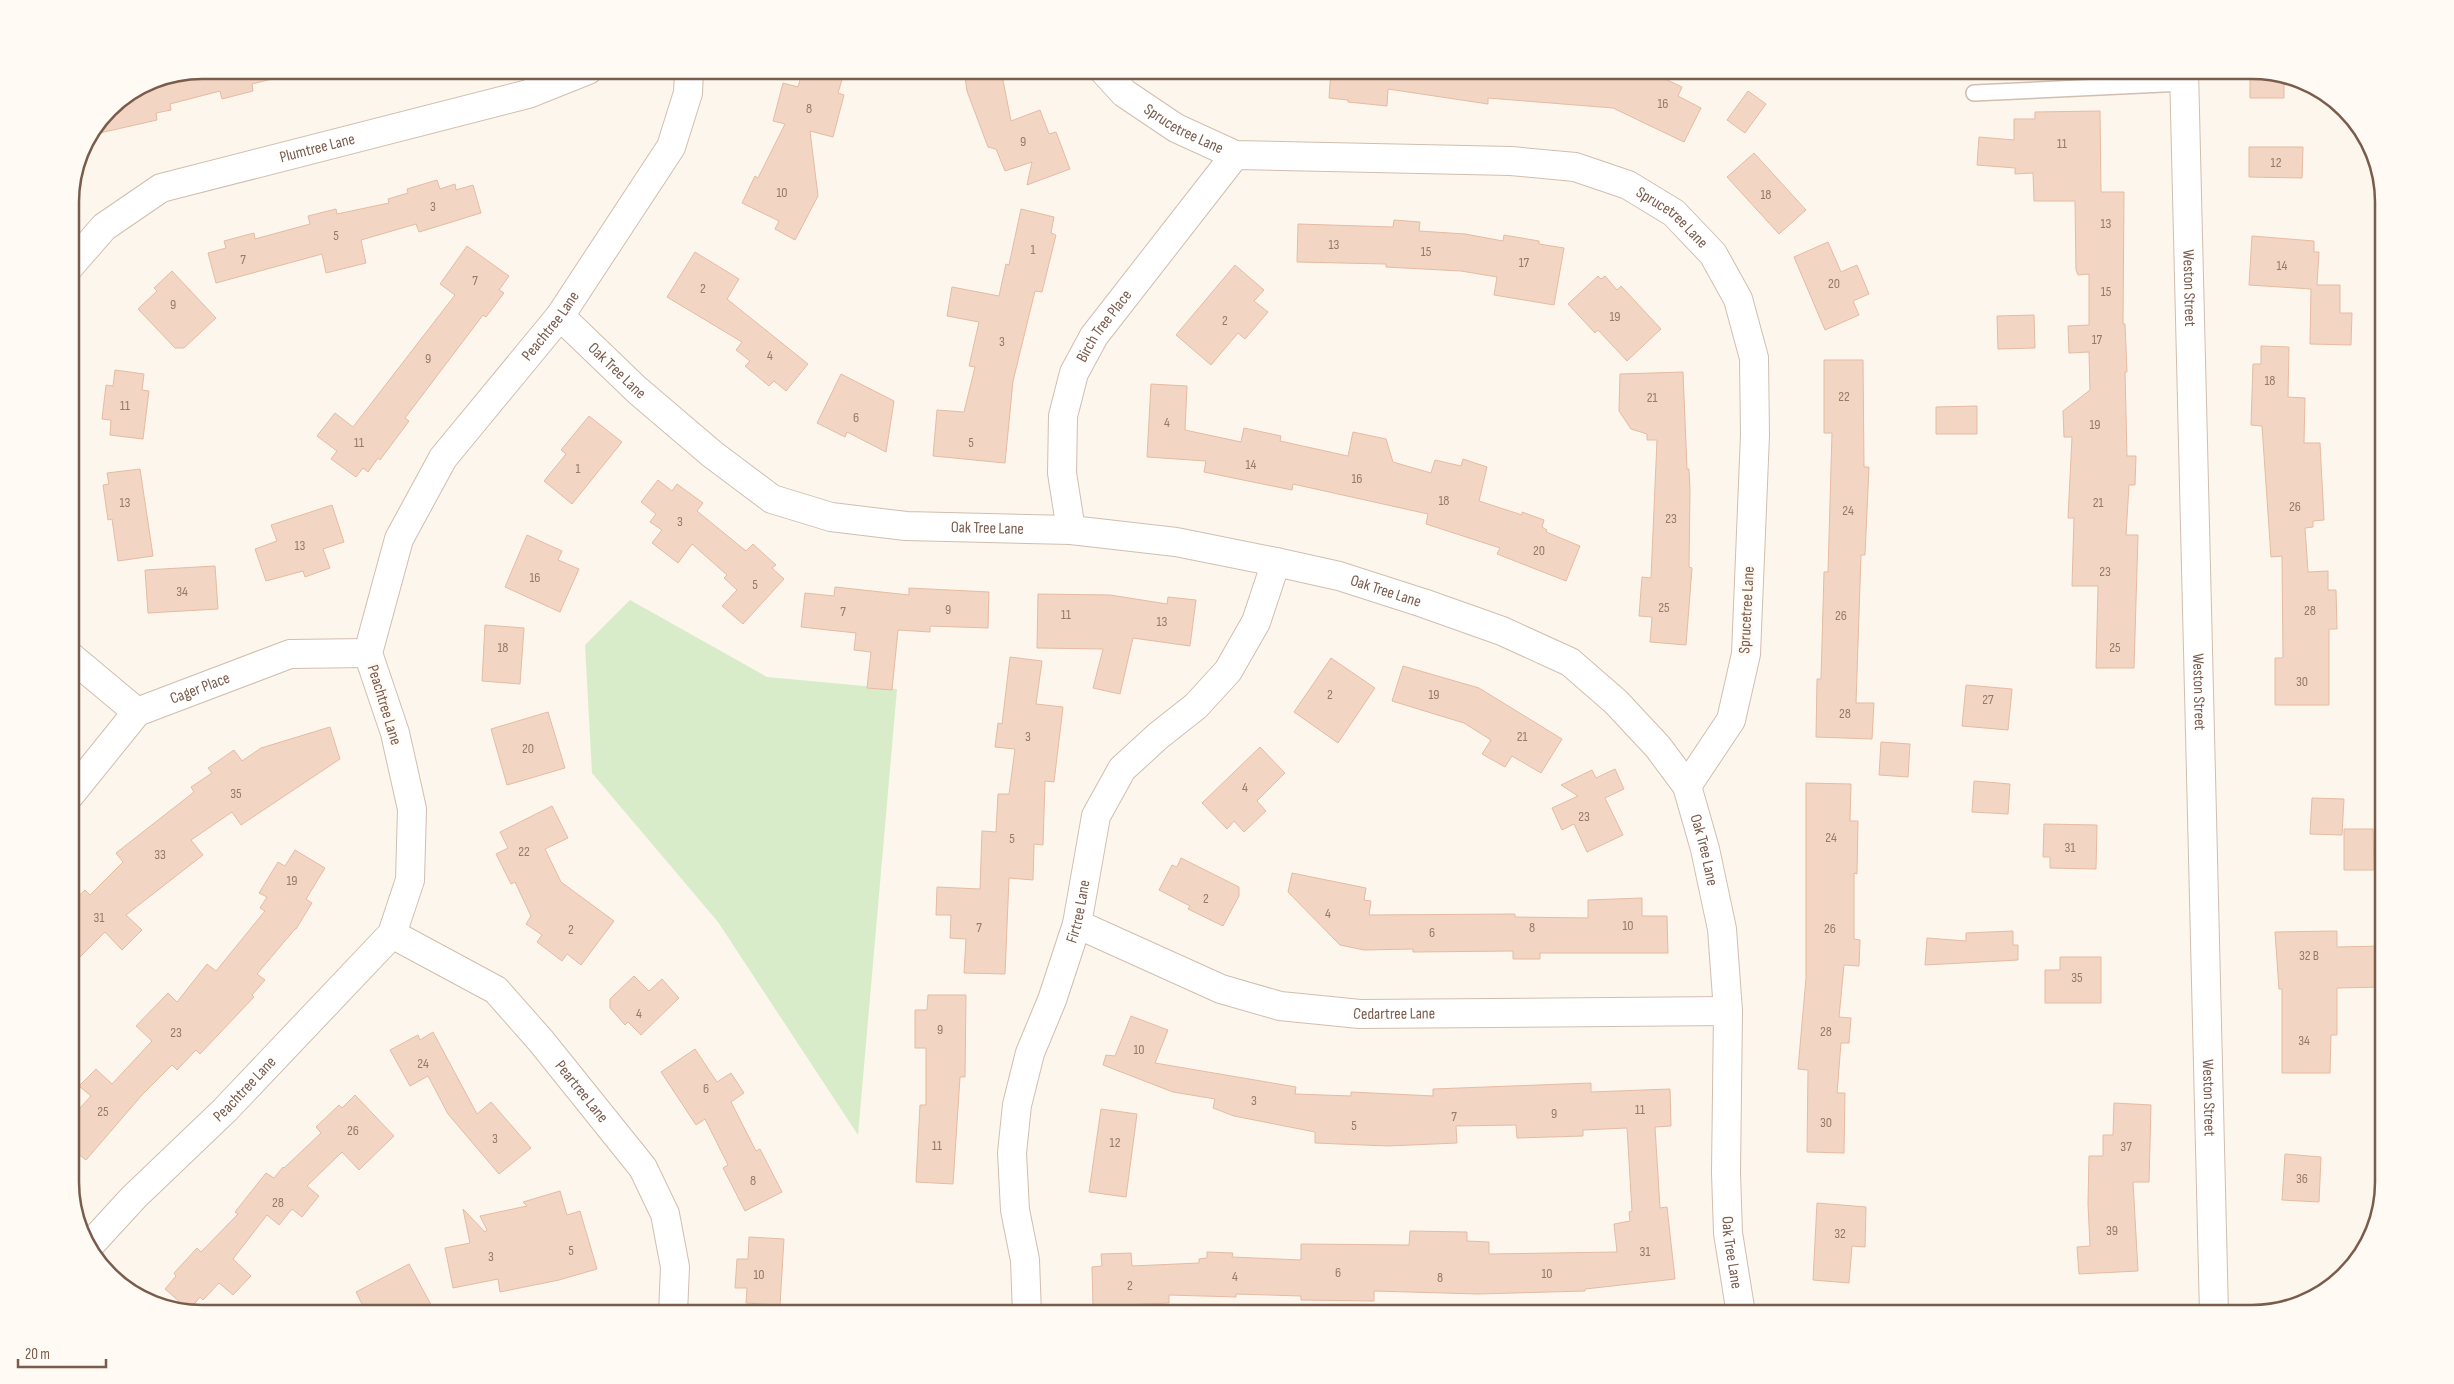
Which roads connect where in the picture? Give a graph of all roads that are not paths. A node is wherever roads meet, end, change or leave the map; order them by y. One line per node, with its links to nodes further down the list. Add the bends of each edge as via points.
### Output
1 (566, 79): 8 (street, Plumtree Lane, via 528,94 162,188 104,227)
2 (689, 79): 9 (street, Peachtree Lane, via 688,93 671,147)
3 (1111, 79): 7 (street, Sprucetree Lane, via 1124,93 1176,128)
4 (2147, 79): 6 (lane)
5 (2184, 79): 24 (street, Weston Street)
6 (1974, 93)
7 (1235, 156): 10 (street, Birch Tree Place, via 1094,336 1074,372 1063,416 1062,473); 16 (street, Sprucetree Lane, via 1511,162 1574,167 1628,185 1674,213 1713,254 1738,299 1754,358 1755,435 1746,654 1731,720)
8 (79, 256)
9 (560, 316): 10 (street, Oak Tree Lane, via 637,390 712,454 772,499 831,518 906,526); 12 (street, Peachtree Lane, via 443,458 399,539)
10 (1071, 530): 11 (street, Oak Tree Lane, via 1176,542)
11 (1276, 562): 16 (street, Oak Tree Lane, via 1339,576 1423,603 1502,631 1570,662 1616,702 1652,740); 17 (street, Firtree Lane, via 1256,622 1228,671 1196,706 1122,769 1096,816)
12 (368, 653): 14 (street, Cager Place, via 290,654); 18 (street, Peachtree Lane, via 394,733 412,810 410,880)
13 (79, 664): 14 (street)
14 (137, 712): 15 (street)
15 (79, 784)
16 (1687, 786): 19 (street, Oak Tree Lane, via 1705,849 1722,929)
17 (1076, 924): 19 (street, Cedartree Lane, via 1221,989 1280,1006 1360,1014); 22 (street, Firtree Lane, via 1052,1000 1030,1053 1017,1105 1012,1153 1014,1201 1025,1260)
18 (392, 934): 20 (street, Peachtree Lane, via 225,1110 134,1197); 21 (street, Peartree Lane, via 496,990 548,1048 643,1168 665,1214 675,1267)
19 (1728, 1011): 23 (street, Oak Tree Lane, via 1728,1225)
20 (93, 1241)
21 (673, 1305)
22 (1027, 1305)
23 (1740, 1305)
24 (2214, 1305)

